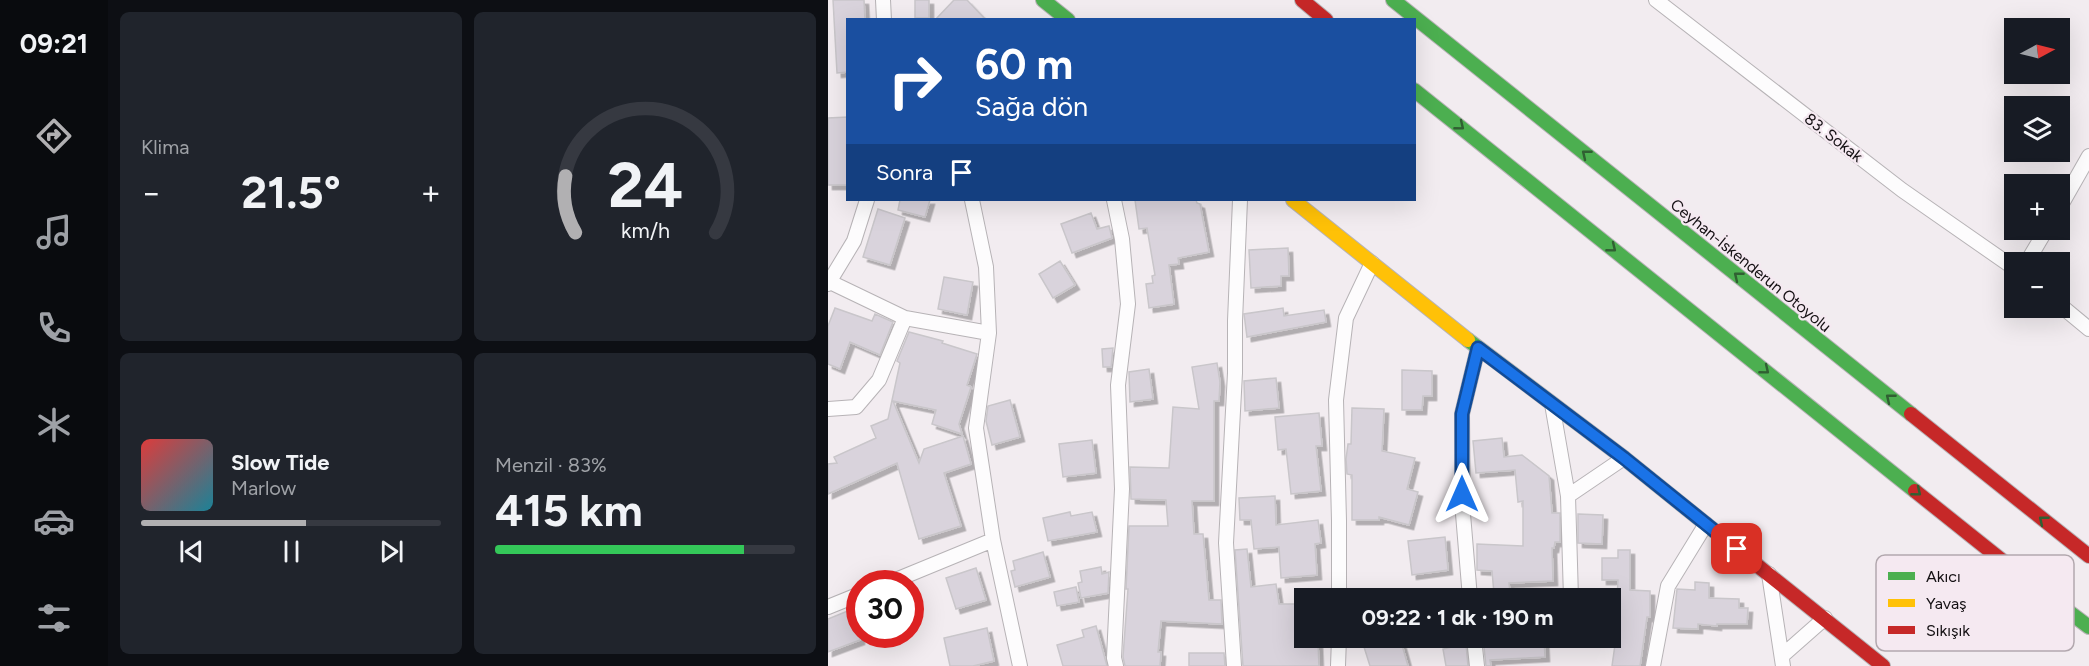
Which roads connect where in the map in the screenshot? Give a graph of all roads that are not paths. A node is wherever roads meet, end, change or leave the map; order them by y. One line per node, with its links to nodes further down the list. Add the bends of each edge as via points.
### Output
1 (883, 0): 6 (street)
2 (1044, 0): 7 (main road)
3 (1302, 0): 8 (main road)
4 (1393, 0): 10 (main road, Ceyhan-İskenderun Otoyolu, one-way to 4)
5 (1656, 0): 19 (street, 83. Sokak, via 1902,190)
6 (884, 18)
7 (1066, 18)
8 (1324, 18)
9 (1416, 18): 34 (main road, Ceyhan-İskenderun Otoyolu, one-way to 9)
10 (1416, 18)
11 (1416, 92): 33 (main road, one-way to 33)
12 (2089, 156): 13 (street)
13 (2070, 189)
14 (867, 201): 21 (street, via 854,242)
15 (972, 201): 25 (street, via 986,267)
16 (1114, 201): 49 (street, via 1128,304 1118,385 1122,489)
17 (1240, 201): 50 (street, via 1226,543)
18 (1294, 201): 20 (main road)
19 (2004, 261)
20 (1372, 263): 26 (main road); 37 (street, via 1346,318 1336,400)
21 (828, 282): 23 (street)
22 (2070, 313): 24 (street)
23 (905, 318): 25 (street); 28 (street, via 879,380 856,407)
24 (2089, 329)
25 (989, 333): 32 (street, via 976,428)
26 (1478, 348): 27 (main road); 38 (street, via 1462,414 1463,514)
27 (1552, 404): 29 (main road); 30 (street)
28 (828, 410)
29 (1624, 458): 30 (street); 31 (main road)
30 (1568, 496): 39 (street)
31 (1706, 524): 36 (main road); 53 (street, via 1668,586)
32 (993, 540): 35 (street); 48 (street)
33 (1995, 555)
34 (2089, 556)
35 (920, 570)
36 (1769, 574): 43 (main road); 47 (street)
37 (1339, 588)
38 (1469, 588)
39 (1571, 588)
40 (846, 600): 41 (street)
41 (828, 607)
42 (2074, 616): 44 (main road, one-way to 44)
43 (1825, 618): 47 (street); 54 (main road)
44 (2089, 627)
45 (1339, 648): 51 (street)
46 (1475, 648): 52 (street)
47 (1783, 661)
48 (1020, 666)
49 (1116, 666)
50 (1234, 666)
51 (1338, 666)
52 (1477, 666)
53 (1653, 666)
54 (1882, 666)

